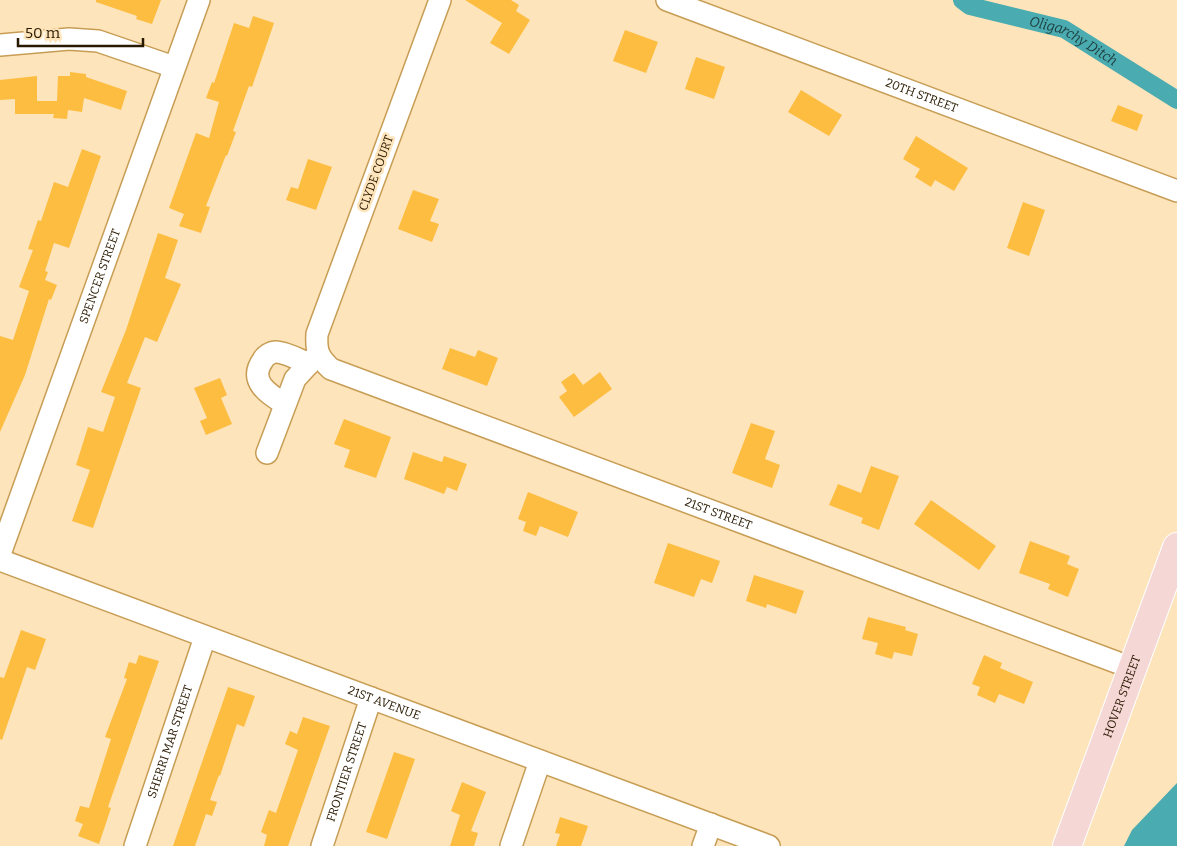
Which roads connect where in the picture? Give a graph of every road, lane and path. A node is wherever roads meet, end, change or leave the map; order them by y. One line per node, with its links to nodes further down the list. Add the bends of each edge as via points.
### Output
1 (199, 0): 5 (street, SPENCER STREET)
2 (440, 0): 7 (street, CLYDE COURT, via 317,334)
3 (667, 0): 6 (street, 20TH STREET)
4 (0, 45): 5 (street, via 69,39 98,41)
5 (174, 67): 11 (street, SPENCER STREET)
6 (1177, 191)
7 (314, 354): 8 (street, via 295,379); 8 (street, via 276,352 265,356 258,367 258,381 268,394); 14 (street, 21ST STREET, via 331,369)
8 (285, 404): 9 (street)
9 (267, 453)
10 (1177, 547): 14 (main road, HOVER STREET)
11 (0, 554)
12 (0, 560): 13 (street, 21ST AVENUE)
13 (205, 636): 15 (street, 21ST AVENUE); 18 (street, SHERRI MAR STREET)
14 (1132, 668): 23 (main road, HOVER STREET)
15 (371, 698): 16 (street, 21ST AVENUE); 19 (street, FRONTIER STREET)
16 (540, 761): 17 (street, 21ST AVENUE); 20 (street)
17 (711, 824): 21 (street); 22 (street, 21ST AVENUE)
18 (135, 846)
19 (322, 846)
20 (511, 846)
21 (703, 846)
22 (769, 846)
23 (1067, 846)

